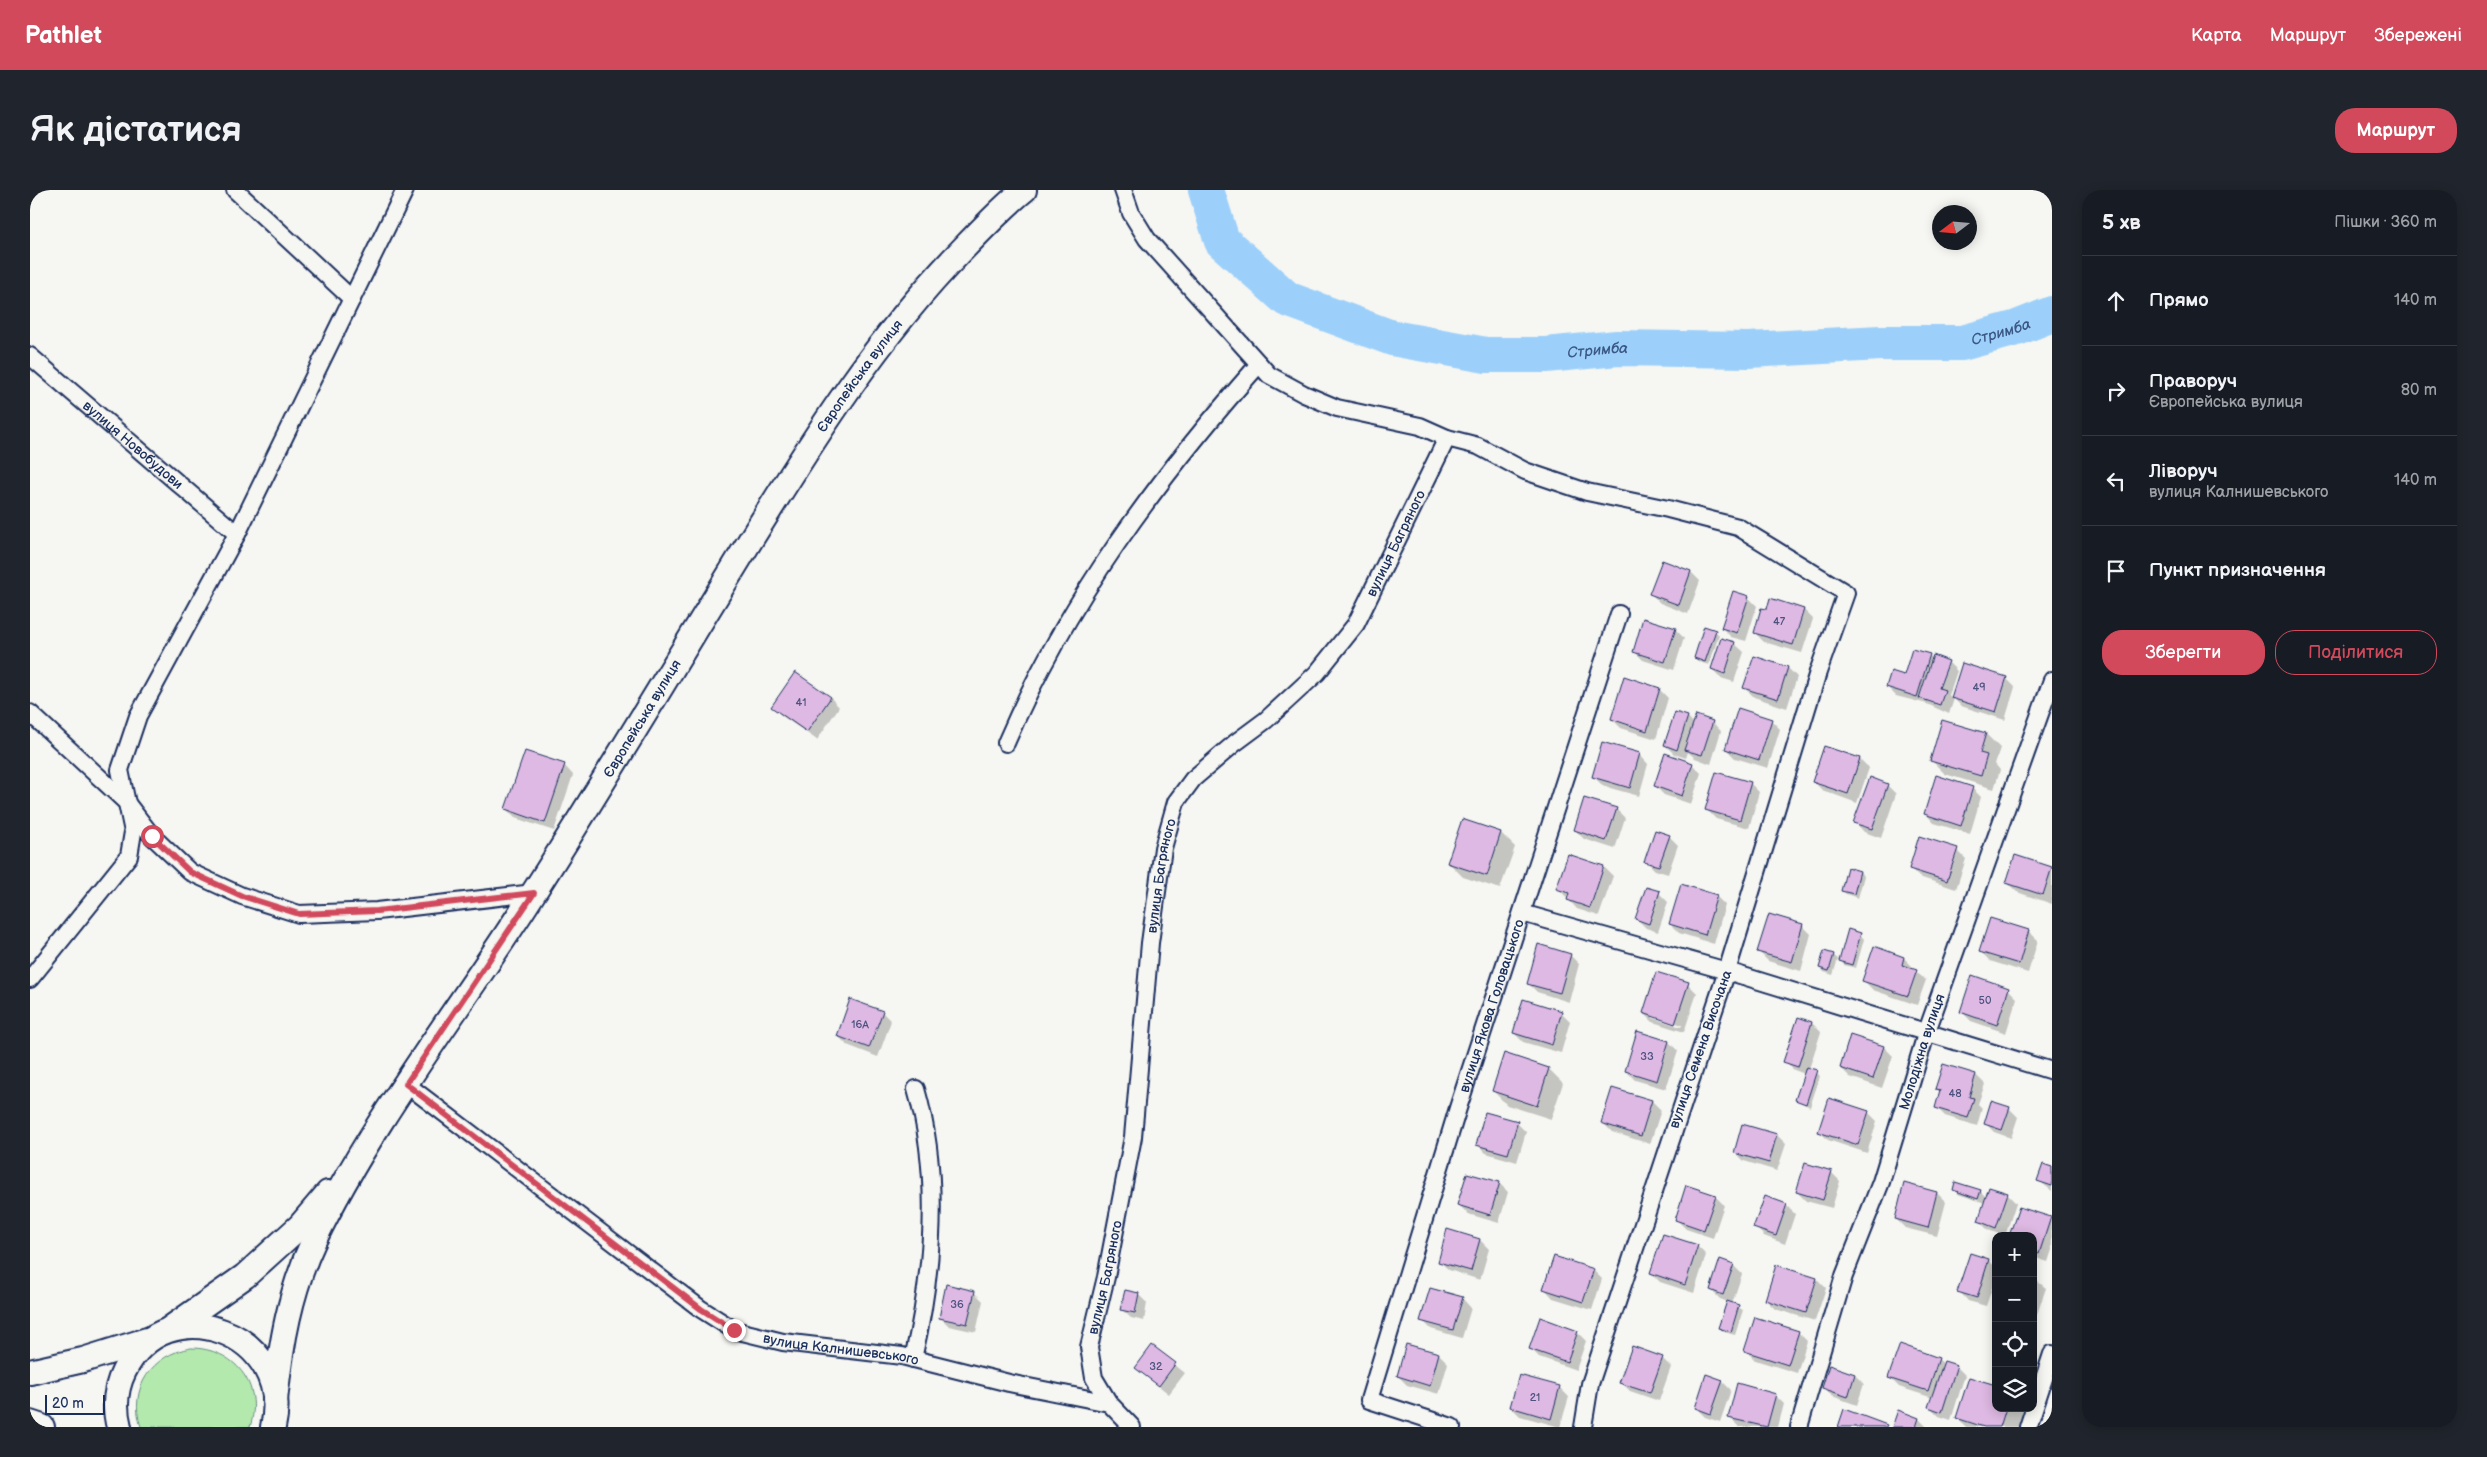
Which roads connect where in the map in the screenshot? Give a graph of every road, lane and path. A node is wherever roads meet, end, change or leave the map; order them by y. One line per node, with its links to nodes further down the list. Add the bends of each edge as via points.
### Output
1 (235, 190): 5 (street)
2 (405, 190): 5 (street)
3 (1024, 190): 15 (main road, Європейська вулиця, via 1002,207 930,283 876,349 785,484)
4 (1123, 190): 7 (street, via 1131,213 1147,239)
5 (352, 299): 9 (street)
6 (30, 356): 9 (street, вулиця Новобудови)
7 (1259, 364): 8 (street, via 1269,375 1329,405 1405,421); 13 (street, via 1146,500 1080,600 1024,700)
8 (1446, 438): 17 (street, вулиця Семена Височана, via 1478,446 1525,471 1586,492 1738,527 1846,593 1818,672); 28 (street, вулиця Багряного, via 1356,624 1318,673 1192,779 1176,802 1163,848 1150,943 1133,1137 1089,1347 1094,1378)
9 (237, 534): 14 (street, via 138,716 120,770)
10 (1620, 614): 16 (street, вулиця Якова Головацького)
11 (2052, 680): 19 (street, Молодіжна вулиця)
12 (30, 713): 14 (street)
13 (1006, 743)
14 (126, 802): 15 (street, via 152,836 190,872 242,896 299,914 377,911); 18 (street, via 133,832 129,856)
15 (534, 893): 21 (main road, Європейська вулиця)
16 (1522, 913): 17 (street); 34 (street, вулиця Якова Головацького, via 1458,1108 1369,1400)
17 (1727, 971): 19 (street); 35 (street, вулиця Семена Височана, via 1590,1384)
18 (30, 979)
19 (1927, 1032): 20 (street); 36 (street, Молодіжна вулиця, via 1881,1182 1844,1276)
20 (2052, 1071)
21 (406, 1084): 23 (main road, Європейська вулиця); 26 (street, вулиця Калнишевського, via 701,1309 734,1330 783,1342)
22 (916, 1089): 26 (street, via 924,1116 933,1184 924,1309)
23 (358, 1157): 24 (main road, via 300,1226 245,1276); 29 (main road, via 313,1242 292,1296 281,1342)
24 (160, 1335): 27 (main road, via 83,1360); 29 (main road, via 190,1326 202,1326 238,1338 264,1364 270,1376); 32 (main road, via 135,1354 122,1375 116,1400)
25 (2052, 1354): 37 (street)
26 (912, 1359): 28 (street, вулиця Калнишевського)
27 (30, 1372)
28 (1109, 1403): 33 (street)
29 (276, 1417)
30 (30, 1422): 31 (main road)
31 (42, 1427)
32 (119, 1427)
33 (1132, 1427)
34 (1452, 1427)
35 (1583, 1427)
36 (1799, 1427)
37 (2028, 1427)

